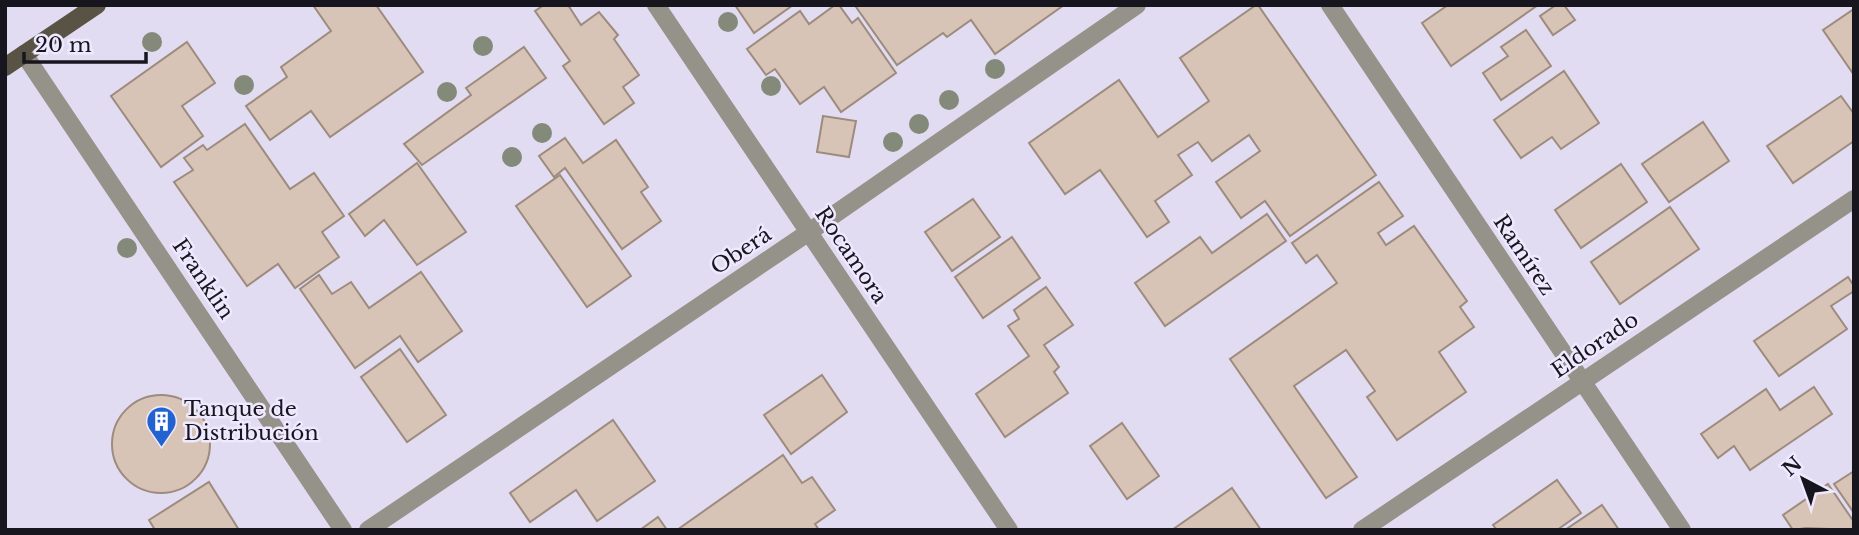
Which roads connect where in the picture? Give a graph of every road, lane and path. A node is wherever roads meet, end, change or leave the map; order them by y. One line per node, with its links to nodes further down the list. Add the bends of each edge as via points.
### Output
1 (97, 5): 5 (main road)
2 (656, 5): 8 (street, Rocamora)
3 (1137, 5): 8 (street, Oberá)
4 (1330, 5): 9 (street, Ramírez)
5 (24, 54): 6 (main road); 10 (street, Franklin)
6 (5, 67)
7 (1854, 199): 9 (street, Eldorado)
8 (809, 232): 11 (street, Oberá); 12 (street, Rocamora)
9 (1581, 381): 13 (street, Eldorado); 14 (street, Ramírez)
10 (343, 530)
11 (368, 530)
12 (1009, 530)
13 (1362, 530)
14 (1682, 530)

